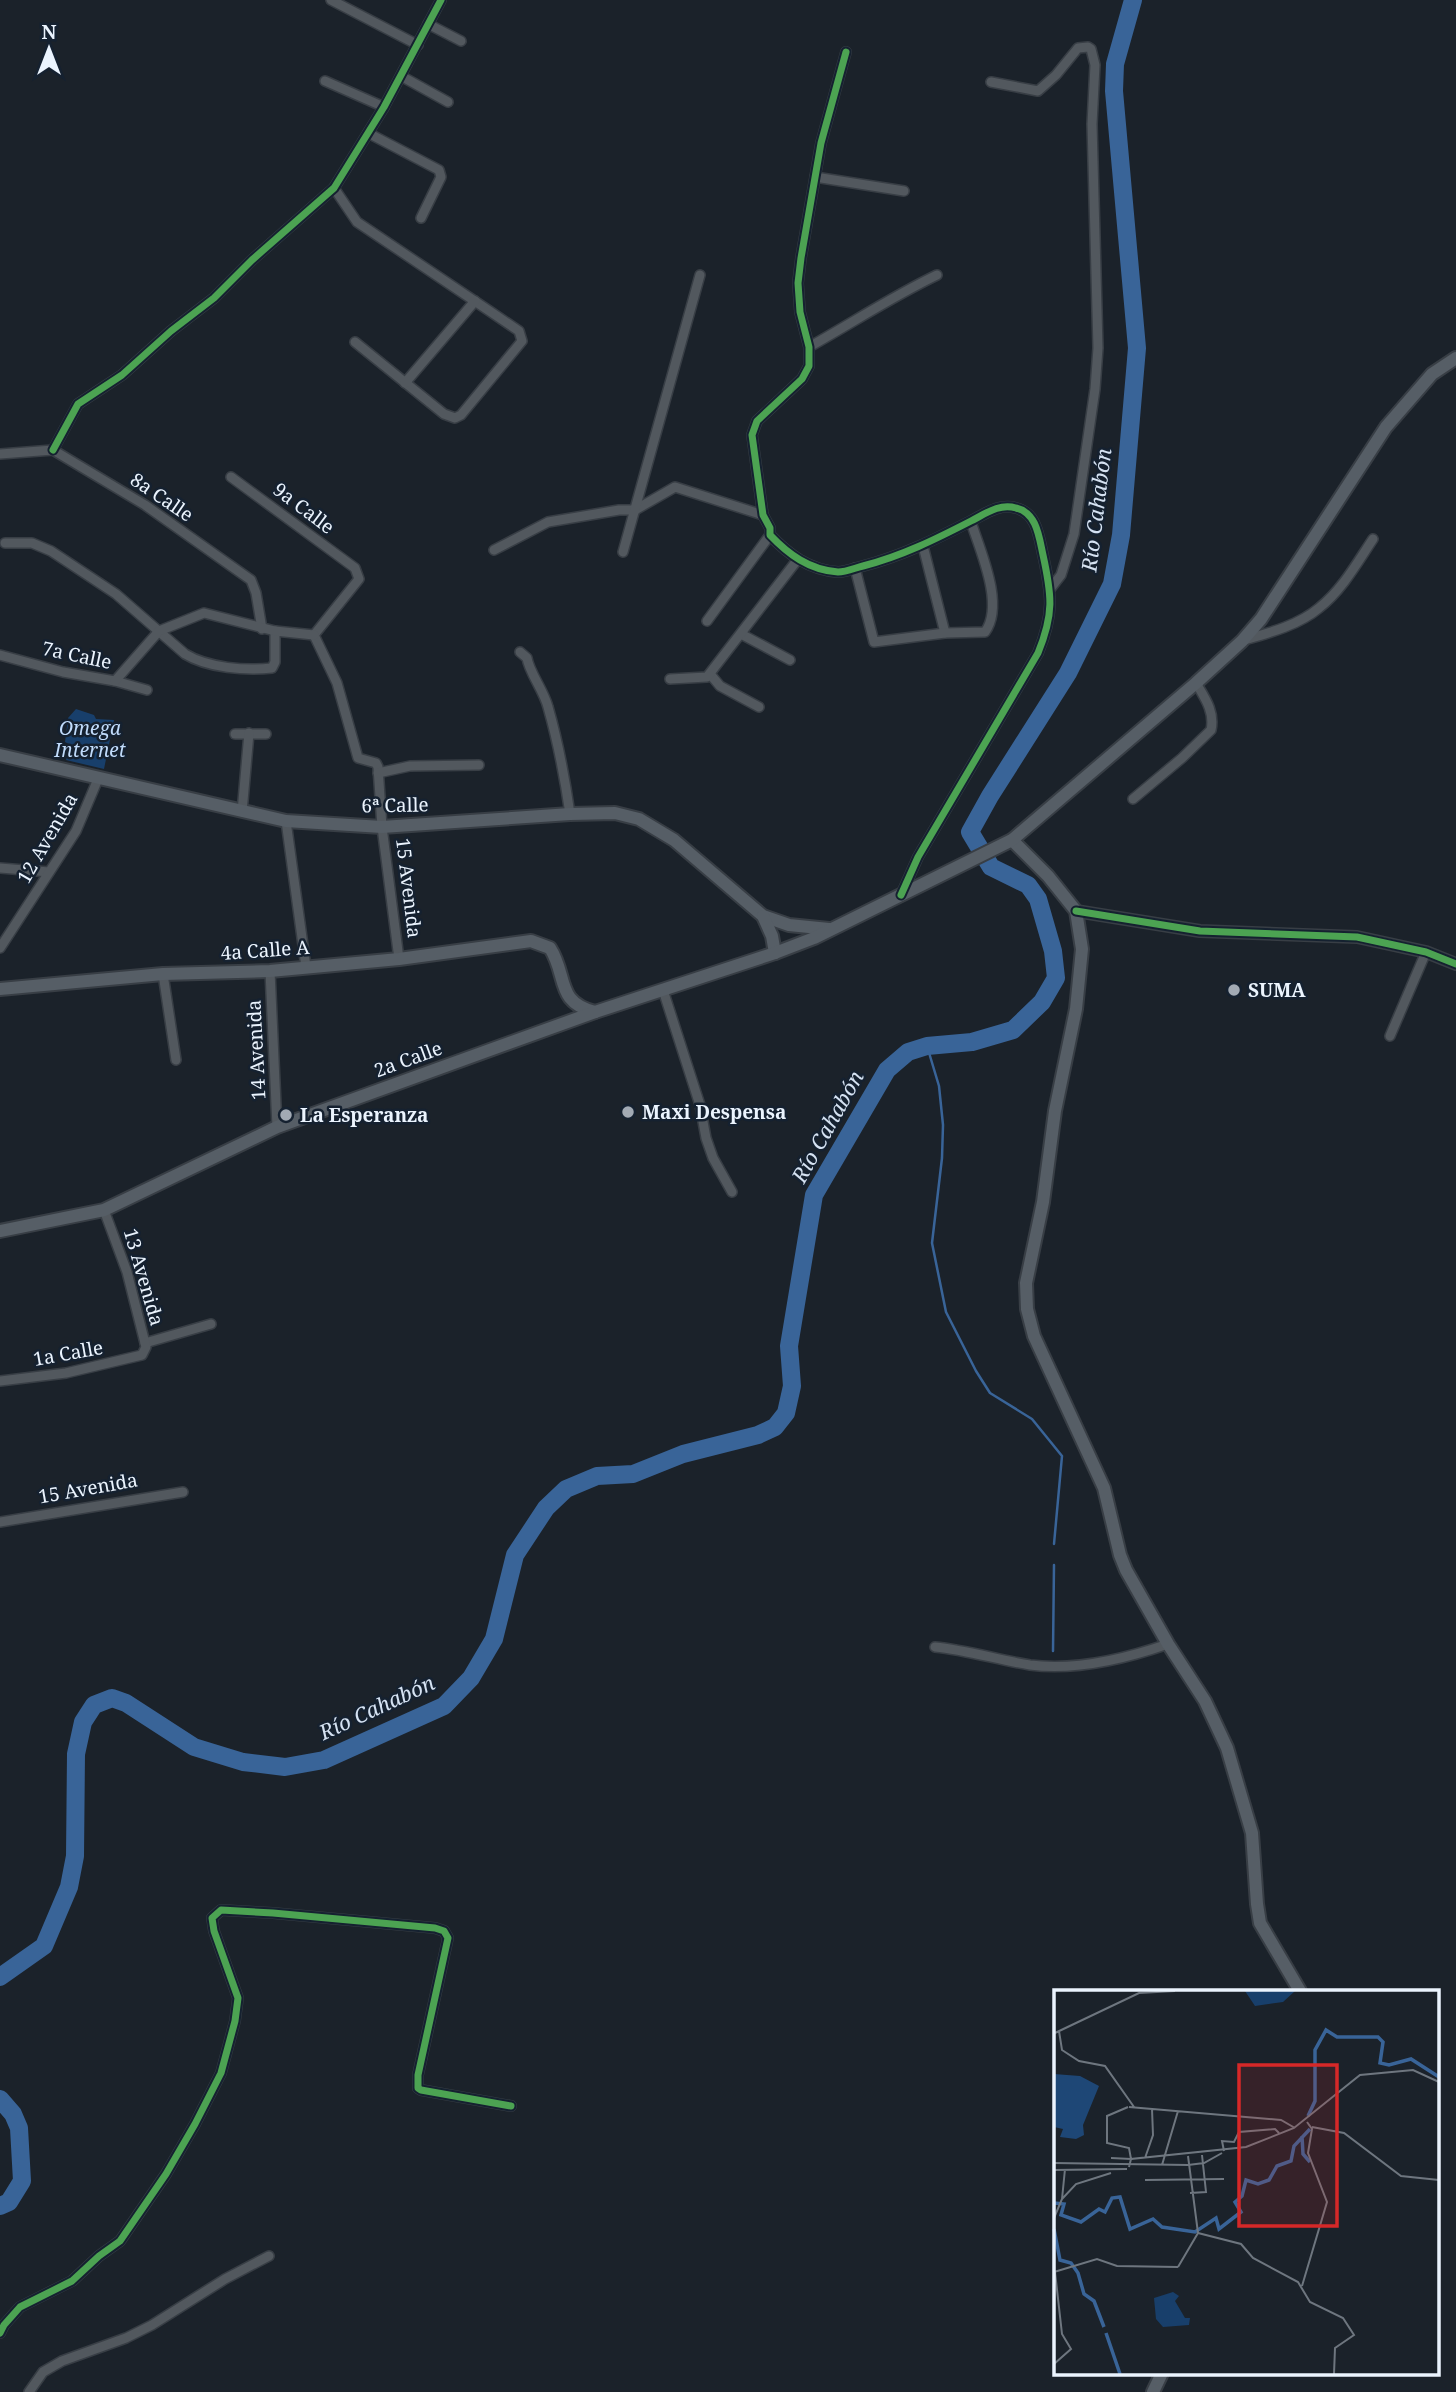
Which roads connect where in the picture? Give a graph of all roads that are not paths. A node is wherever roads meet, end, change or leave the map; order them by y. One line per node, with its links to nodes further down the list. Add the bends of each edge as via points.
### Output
1 (331, 0): 5 (street)
2 (441, 0): 3 (street)
3 (428, 24): 4 (street); 5 (street)
4 (461, 41)
5 (418, 45): 7 (street)
6 (846, 52): 13 (street)
7 (401, 76): 10 (street); 11 (street)
8 (325, 81): 11 (street)
9 (991, 82): 38 (street, via 1038,91 1078,48 1087,47 1093,54 1099,307 1095,389 1074,534 1061,575)
10 (448, 102)
11 (384, 107): 12 (street)
12 (368, 133): 14 (street); 16 (street, via 441,172)
13 (815, 177): 15 (street); 21 (street, via 798,283)
14 (334, 188): 19 (street, via 357,222); 24 (street, via 214,298 122,375 78,404)
15 (904, 191)
16 (421, 218)
17 (700, 275): 27 (street)
18 (937, 275): 21 (street)
19 (475, 301): 23 (street); 23 (street, via 519,331 522,341 461,415 444,414)
20 (355, 342): 23 (street)
21 (809, 347): 28 (street, via 802,379 757,421 752,435)
22 (1456, 358): 46 (main road, 2a Calle, via 1432,374 1386,427)
23 (405, 383)
24 (53, 450): 25 (street); 40 (street, 8a Calle, via 145,505 251,580)
25 (0, 454)
26 (231, 477): 45 (street, 9a Calle, via 355,568 359,579)
27 (635, 510): 28 (street, via 675,487); 34 (street, via 548,522); 35 (street)
28 (763, 515): 30 (street)
29 (971, 522): 33 (street); 38 (street, via 998,507 1028,514 1036,525); 43 (street, via 991,584 990,621 985,632)
30 (770, 534): 36 (street); 39 (street)
31 (1373, 539): 46 (street, via 1340,588 1319,609)
32 (5, 544): 41 (street, via 32,543 51,551 116,594)
33 (923, 546): 37 (street); 43 (street)
34 (494, 550)
35 (623, 552)
36 (798, 559): 37 (street, via 832,571); 44 (street)
37 (855, 568): 43 (street, via 874,642)
38 (1050, 589): 71 (street, via 1049,627 1038,653 918,857)
39 (707, 621)
40 (262, 629): 41 (street, via 205,613); 42 (street)
41 (159, 631): 42 (street, via 197,661 267,669 274,666); 52 (street)
42 (275, 631): 45 (street)
43 (945, 633)
44 (741, 634): 49 (street); 50 (street)
45 (314, 635): 61 (street, via 337,683 358,758 376,763)
46 (1242, 641): 53 (main road, 2a Calle)
47 (520, 652): 65 (street, via 527,658 549,709)
48 (0, 655): 52 (street, 7a Calle)
49 (790, 660)
50 (710, 674): 51 (street); 55 (street, via 720,686)
51 (670, 679)
52 (115, 681): 54 (street, 7a Calle)
53 (1196, 683): 63 (street, via 1212,714 1211,730); 68 (main road, 2a Calle)
54 (147, 690)
55 (759, 707)
56 (248, 733): 57 (street); 58 (street); 64 (street)
57 (235, 734)
58 (266, 734)
59 (0, 755): 62 (main road, 6ª Calle)
60 (479, 765): 61 (street, via 410,766)
61 (379, 773): 67 (street, 15 Avenida)
62 (98, 779): 64 (main road, 6ª Calle); 70 (street, 12 Avenida, via 76,831)
63 (1133, 799)
64 (242, 812): 66 (main road, 6ª Calle)
65 (570, 814): 67 (main road, 6ª Calle); 73 (main road, 6ª Calle, via 615,813 647,824 674,839)
66 (286, 821): 67 (main road, 6ª Calle); 80 (street)
67 (382, 827): 78 (street, 15 Avenida)
68 (1007, 842): 71 (main road, 2a Calle); 72 (main road, via 1048,876)
69 (0, 868): 70 (street)
70 (49, 872): 75 (street, 12 Avenida)
71 (901, 895): 74 (main road, 2a Calle)
72 (1076, 911): 76 (street, via 1200,931 1357,937); 98 (main road, via 1082,949 1076,1009 1026,1283 1027,1309 1034,1336 1104,1488 1126,1570)
73 (763, 916): 74 (main road, 6ª Calle, via 789,925); 77 (main road)
74 (833, 929): 77 (main road, 2a Calle)
75 (0, 948)
76 (1426, 952): 79 (street); 86 (street)
77 (775, 953): 84 (main road, 2a Calle)
78 (399, 959): 80 (main road, 4a Calle A); 85 (main road, 4a Calle A, via 531,941 550,948 574,1005)
79 (1456, 964)
80 (306, 967): 81 (main road, 4a Calle A)
81 (270, 971): 82 (main road, 4a Calle A); 88 (street, 14 Avenida)
82 (163, 974): 83 (main road, 4a Calle A); 87 (street)
83 (0, 989)
84 (663, 990): 85 (main road, 2a Calle); 89 (street, via 706,1138)
85 (595, 1012): 88 (main road, 2a Calle)
86 (1390, 1037)
87 (176, 1059)
88 (277, 1127): 90 (main road, 2a Calle)
89 (732, 1192)
90 (104, 1210): 91 (main road, 2a Calle); 93 (street, 13 Avenida, via 127,1272)
91 (0, 1231)
92 (211, 1324): 93 (street)
93 (145, 1343): 94 (street, 13 Avenida)
94 (142, 1355): 95 (street, 1a Calle, via 66,1373)
95 (0, 1381)
96 (183, 1492): 97 (street, 15 Avenida)
97 (0, 1522)
98 (1168, 1644): 99 (street, via 1059,1667); 100 (main road, via 1205,1701 1227,1748 1252,1833 1261,1923)
99 (935, 1647)
100 (1299, 1990)
101 (511, 2106): 103 (street, via 418,2088 448,1938 444,1931 221,1910 212,1918 214,1931 238,1998 237,2009 221,2073 195,2124 120,2241 72,2281 20,2307)
102 (269, 2256): 105 (street, via 152,2325 62,2361 43,2372)
103 (0, 2333)
104 (1162, 2374): 106 (main road)
105 (29, 2392)
106 (1153, 2392)

